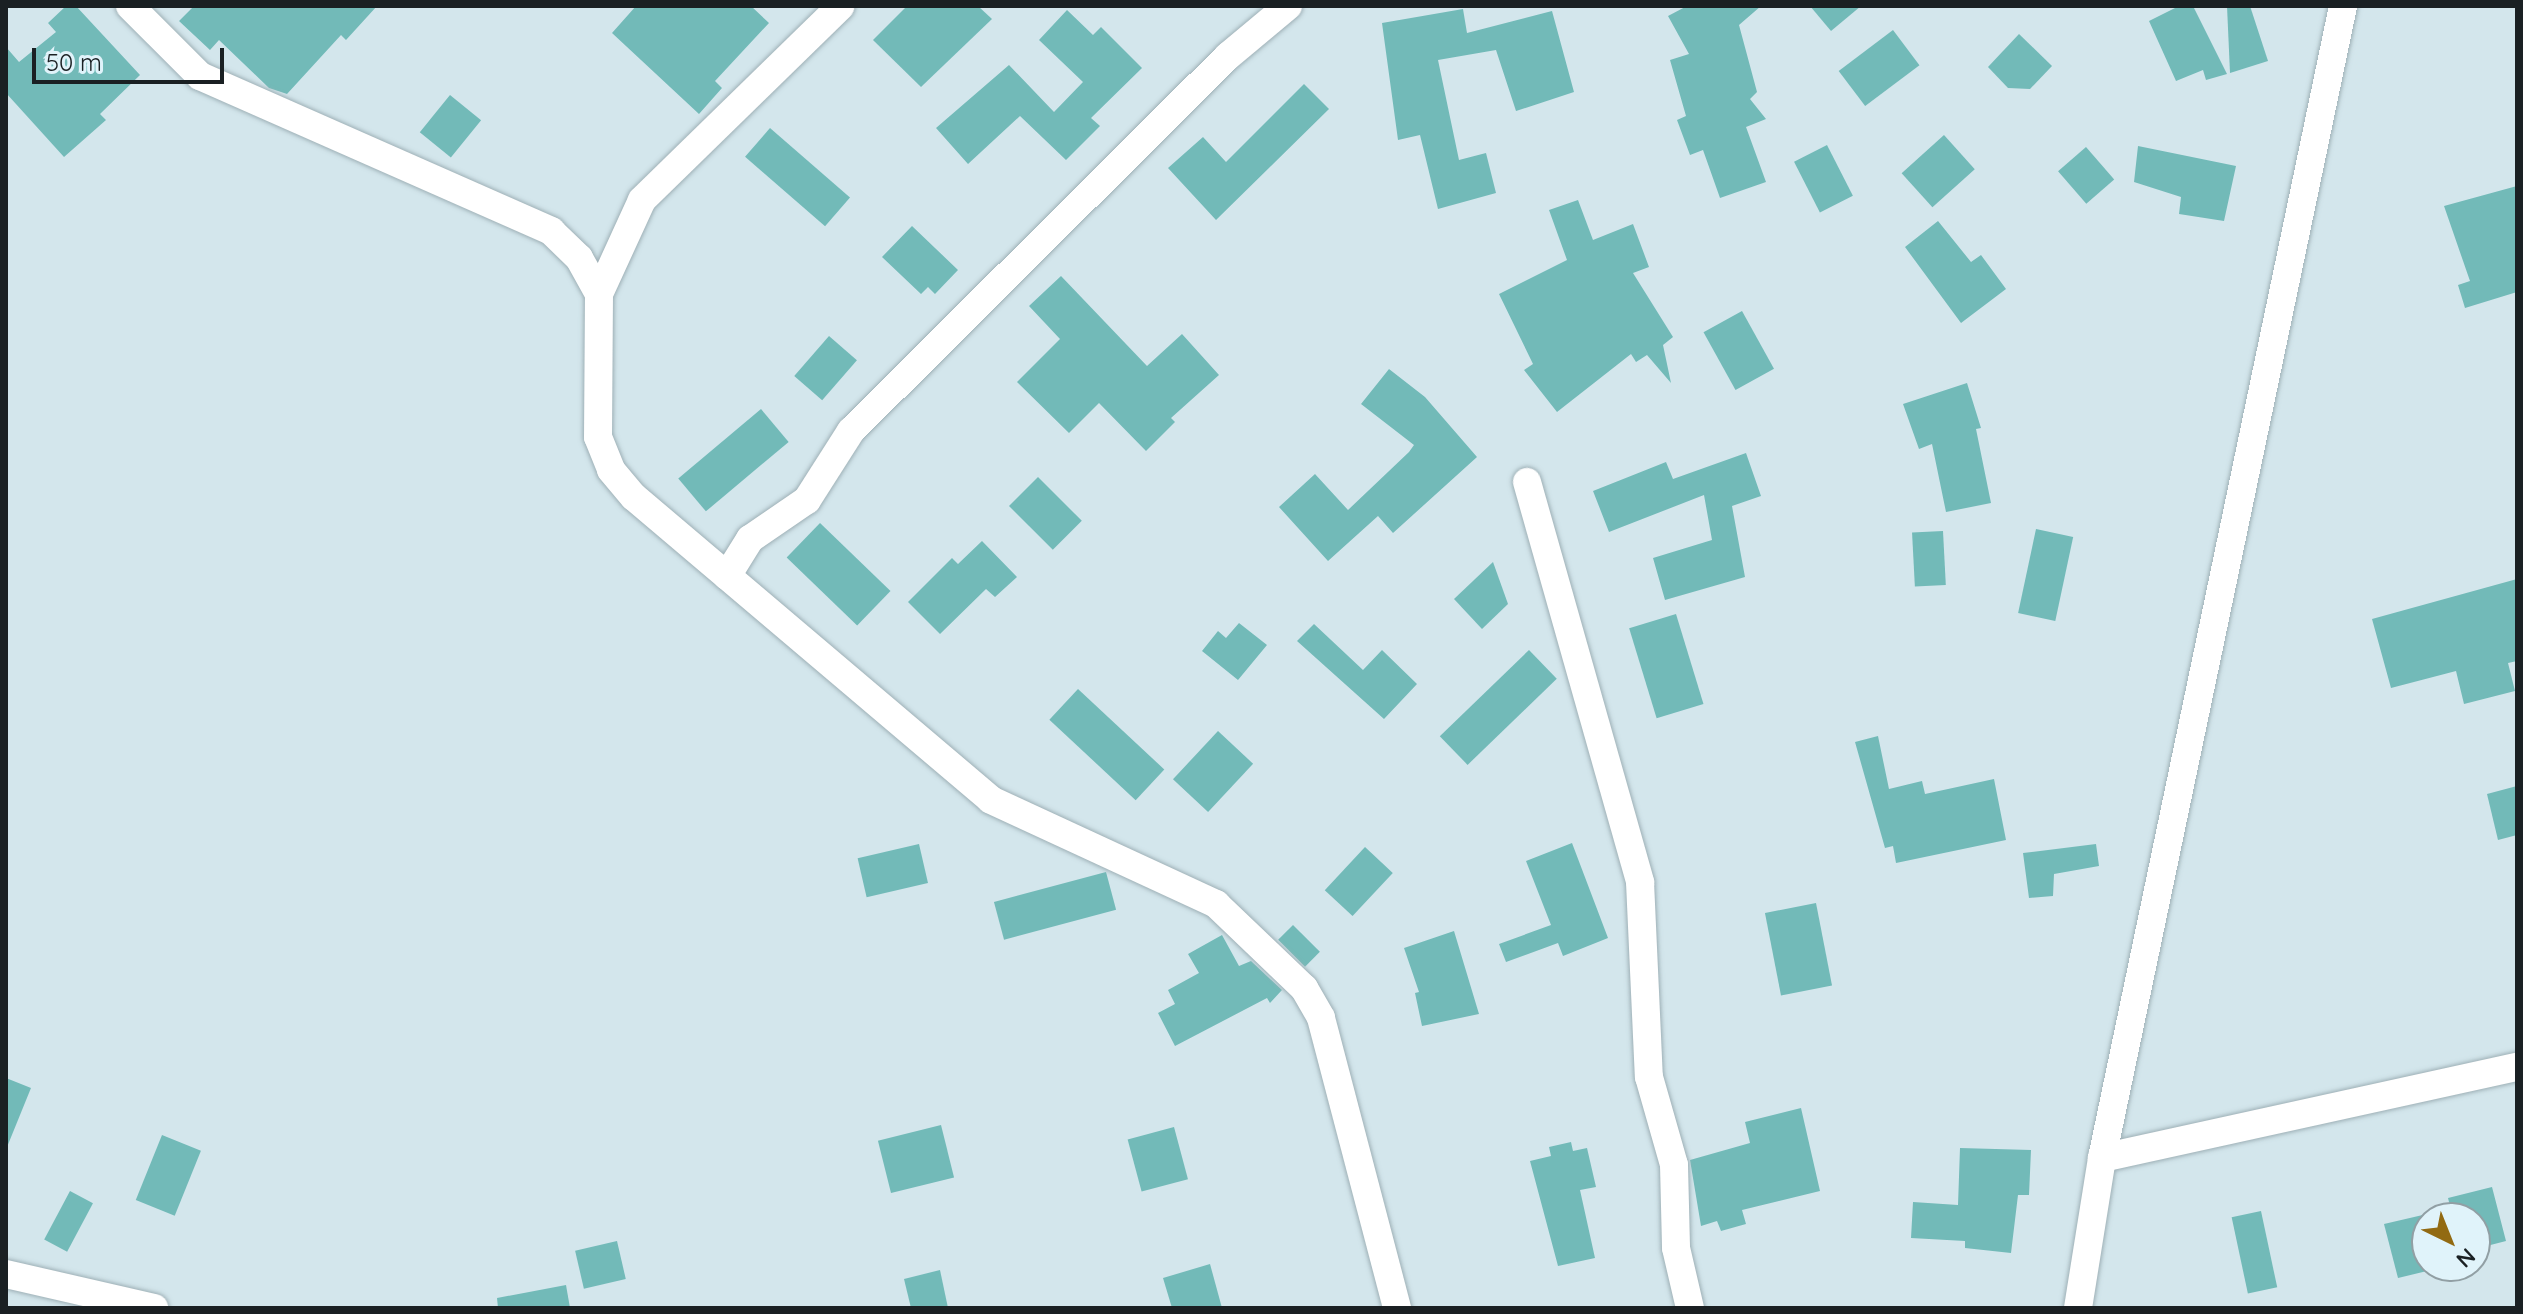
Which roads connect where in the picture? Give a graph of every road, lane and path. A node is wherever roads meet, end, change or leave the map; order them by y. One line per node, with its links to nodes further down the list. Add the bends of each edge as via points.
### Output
1 (130, 6): 5 (street, via 200,76 551,231 579,258)
2 (1288, 6): 7 (street, via 1228,56 851,431 807,500 750,539)
3 (2343, 6): 9 (street)
4 (840, 7): 5 (street, via 642,200)
5 (599, 294): 7 (street, via 598,437 611,470 634,497)
6 (1527, 482): 13 (street, via 1640,882 1649,1077 1674,1165 1676,1248)
7 (727, 576): 12 (street, via 991,800 1216,904 1304,988 1321,1018)
8 (2517, 1067): 9 (street)
9 (2102, 1158): 14 (street)
10 (6, 1274): 11 (street)
11 (154, 1308)
12 (1397, 1308)
13 (1690, 1308)
14 (2078, 1308)

